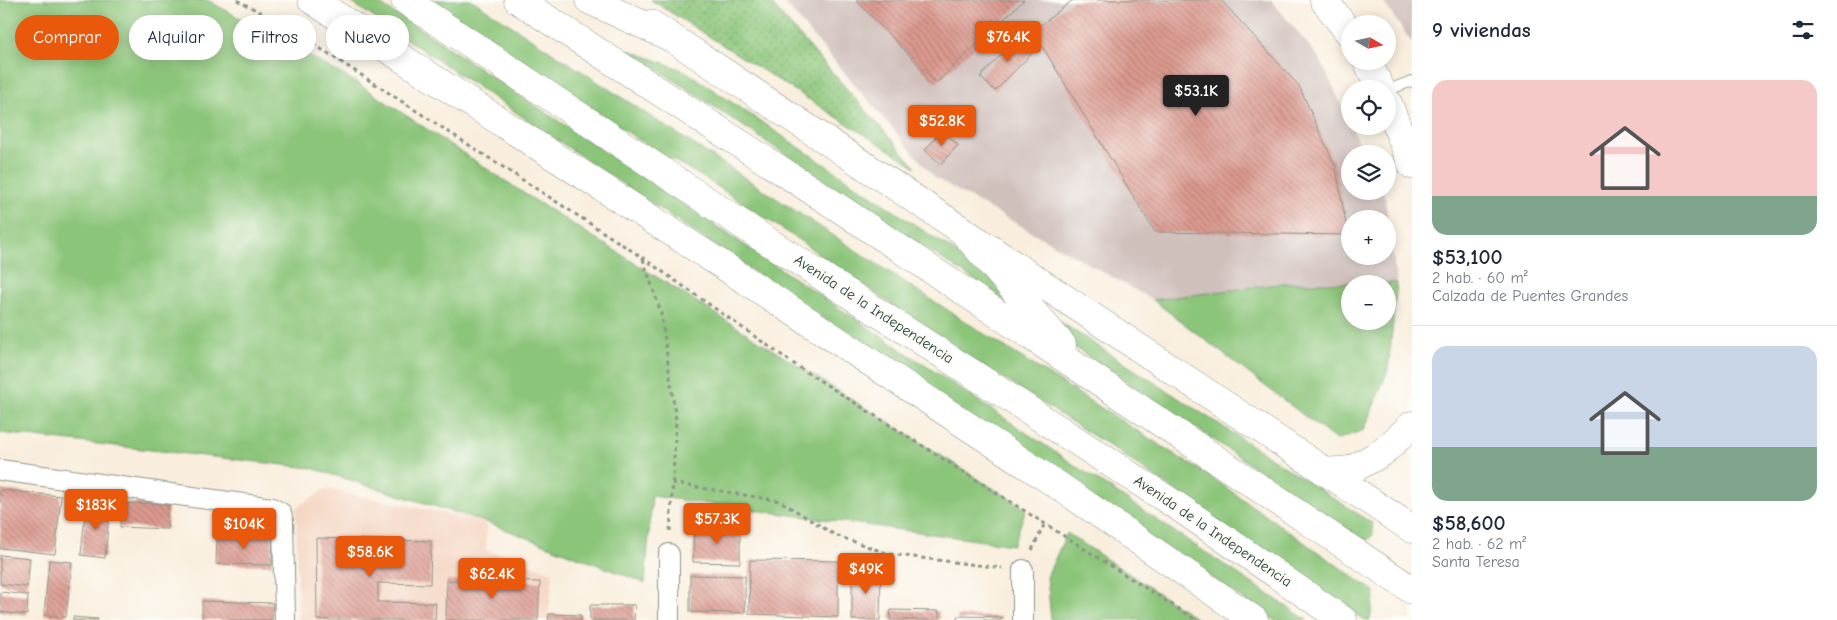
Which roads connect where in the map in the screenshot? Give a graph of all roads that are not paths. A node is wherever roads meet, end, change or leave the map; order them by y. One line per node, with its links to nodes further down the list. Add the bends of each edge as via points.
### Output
1 (312, 0): 25 (main road, via 1062,488)
2 (405, 0): 26 (main road, Avenida de la Independencia, via 755,233 1177,506)
3 (518, 0): 14 (main road)
4 (589, 0): 8 (main road)
5 (614, 0): 8 (main road)
6 (1324, 0): 7 (main road)
7 (1341, 22)
8 (670, 37): 13 (main road)
9 (1412, 81): 10 (lane)
10 (1396, 87)
11 (1396, 124): 12 (main road)
12 (1412, 166)
13 (966, 235): 14 (main road); 17 (main road)
14 (1086, 372): 21 (main road)
15 (1412, 425): 17 (main road, via 1383,452 1351,470)
16 (0, 470): 22 (street, via 272,508 281,512)
17 (1325, 472): 18 (main road)
18 (1412, 529)
19 (669, 554): 23 (street)
20 (1023, 570): 24 (street)
21 (1412, 590)
22 (285, 620)
23 (669, 620)
24 (1023, 620)
25 (1254, 620)
26 (1342, 620)

